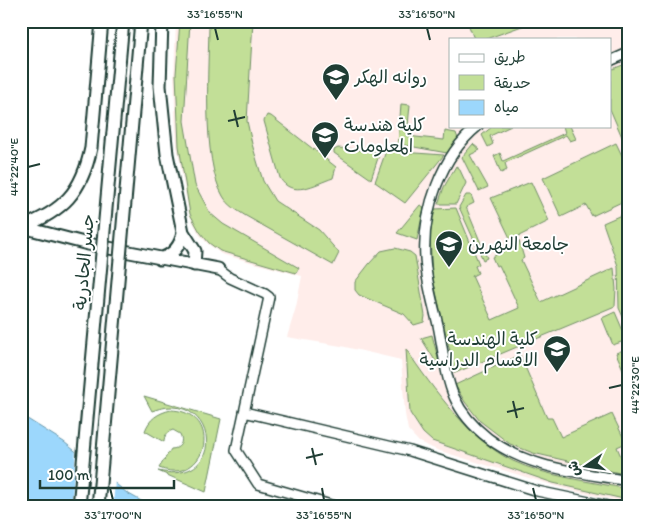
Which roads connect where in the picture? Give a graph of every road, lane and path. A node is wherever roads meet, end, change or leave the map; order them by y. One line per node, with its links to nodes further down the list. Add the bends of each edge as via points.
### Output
1 (102, 21): 8 (main road, via 86,168 63,204)
2 (123, 21): 15 (main road, جسر الجادرية, bridge)
3 (141, 21): 16 (main road, جسر الجادرية, bridge)
4 (162, 21): 9 (main road, via 163,127)
5 (628, 53): 6 (street)
6 (612, 60)
7 (476, 128): 14 (street, via 452,156 442,174 432,201 424,243 426,272 451,392 469,420 510,452 534,463)
8 (22, 227): 10 (main road)
9 (183, 232): 10 (main road, via 176,249); 11 (main road, via 196,251); 12 (main road)
10 (160, 258): 11 (main road)
11 (194, 265): 12 (main road)
12 (218, 270): 13 (street, via 269,297)
13 (244, 412): 17 (street, via 236,450 258,484); 18 (street, via 410,451 536,491)
14 (628, 481)
15 (79, 507)
16 (98, 507)
17 (338, 507)
18 (613, 507)

